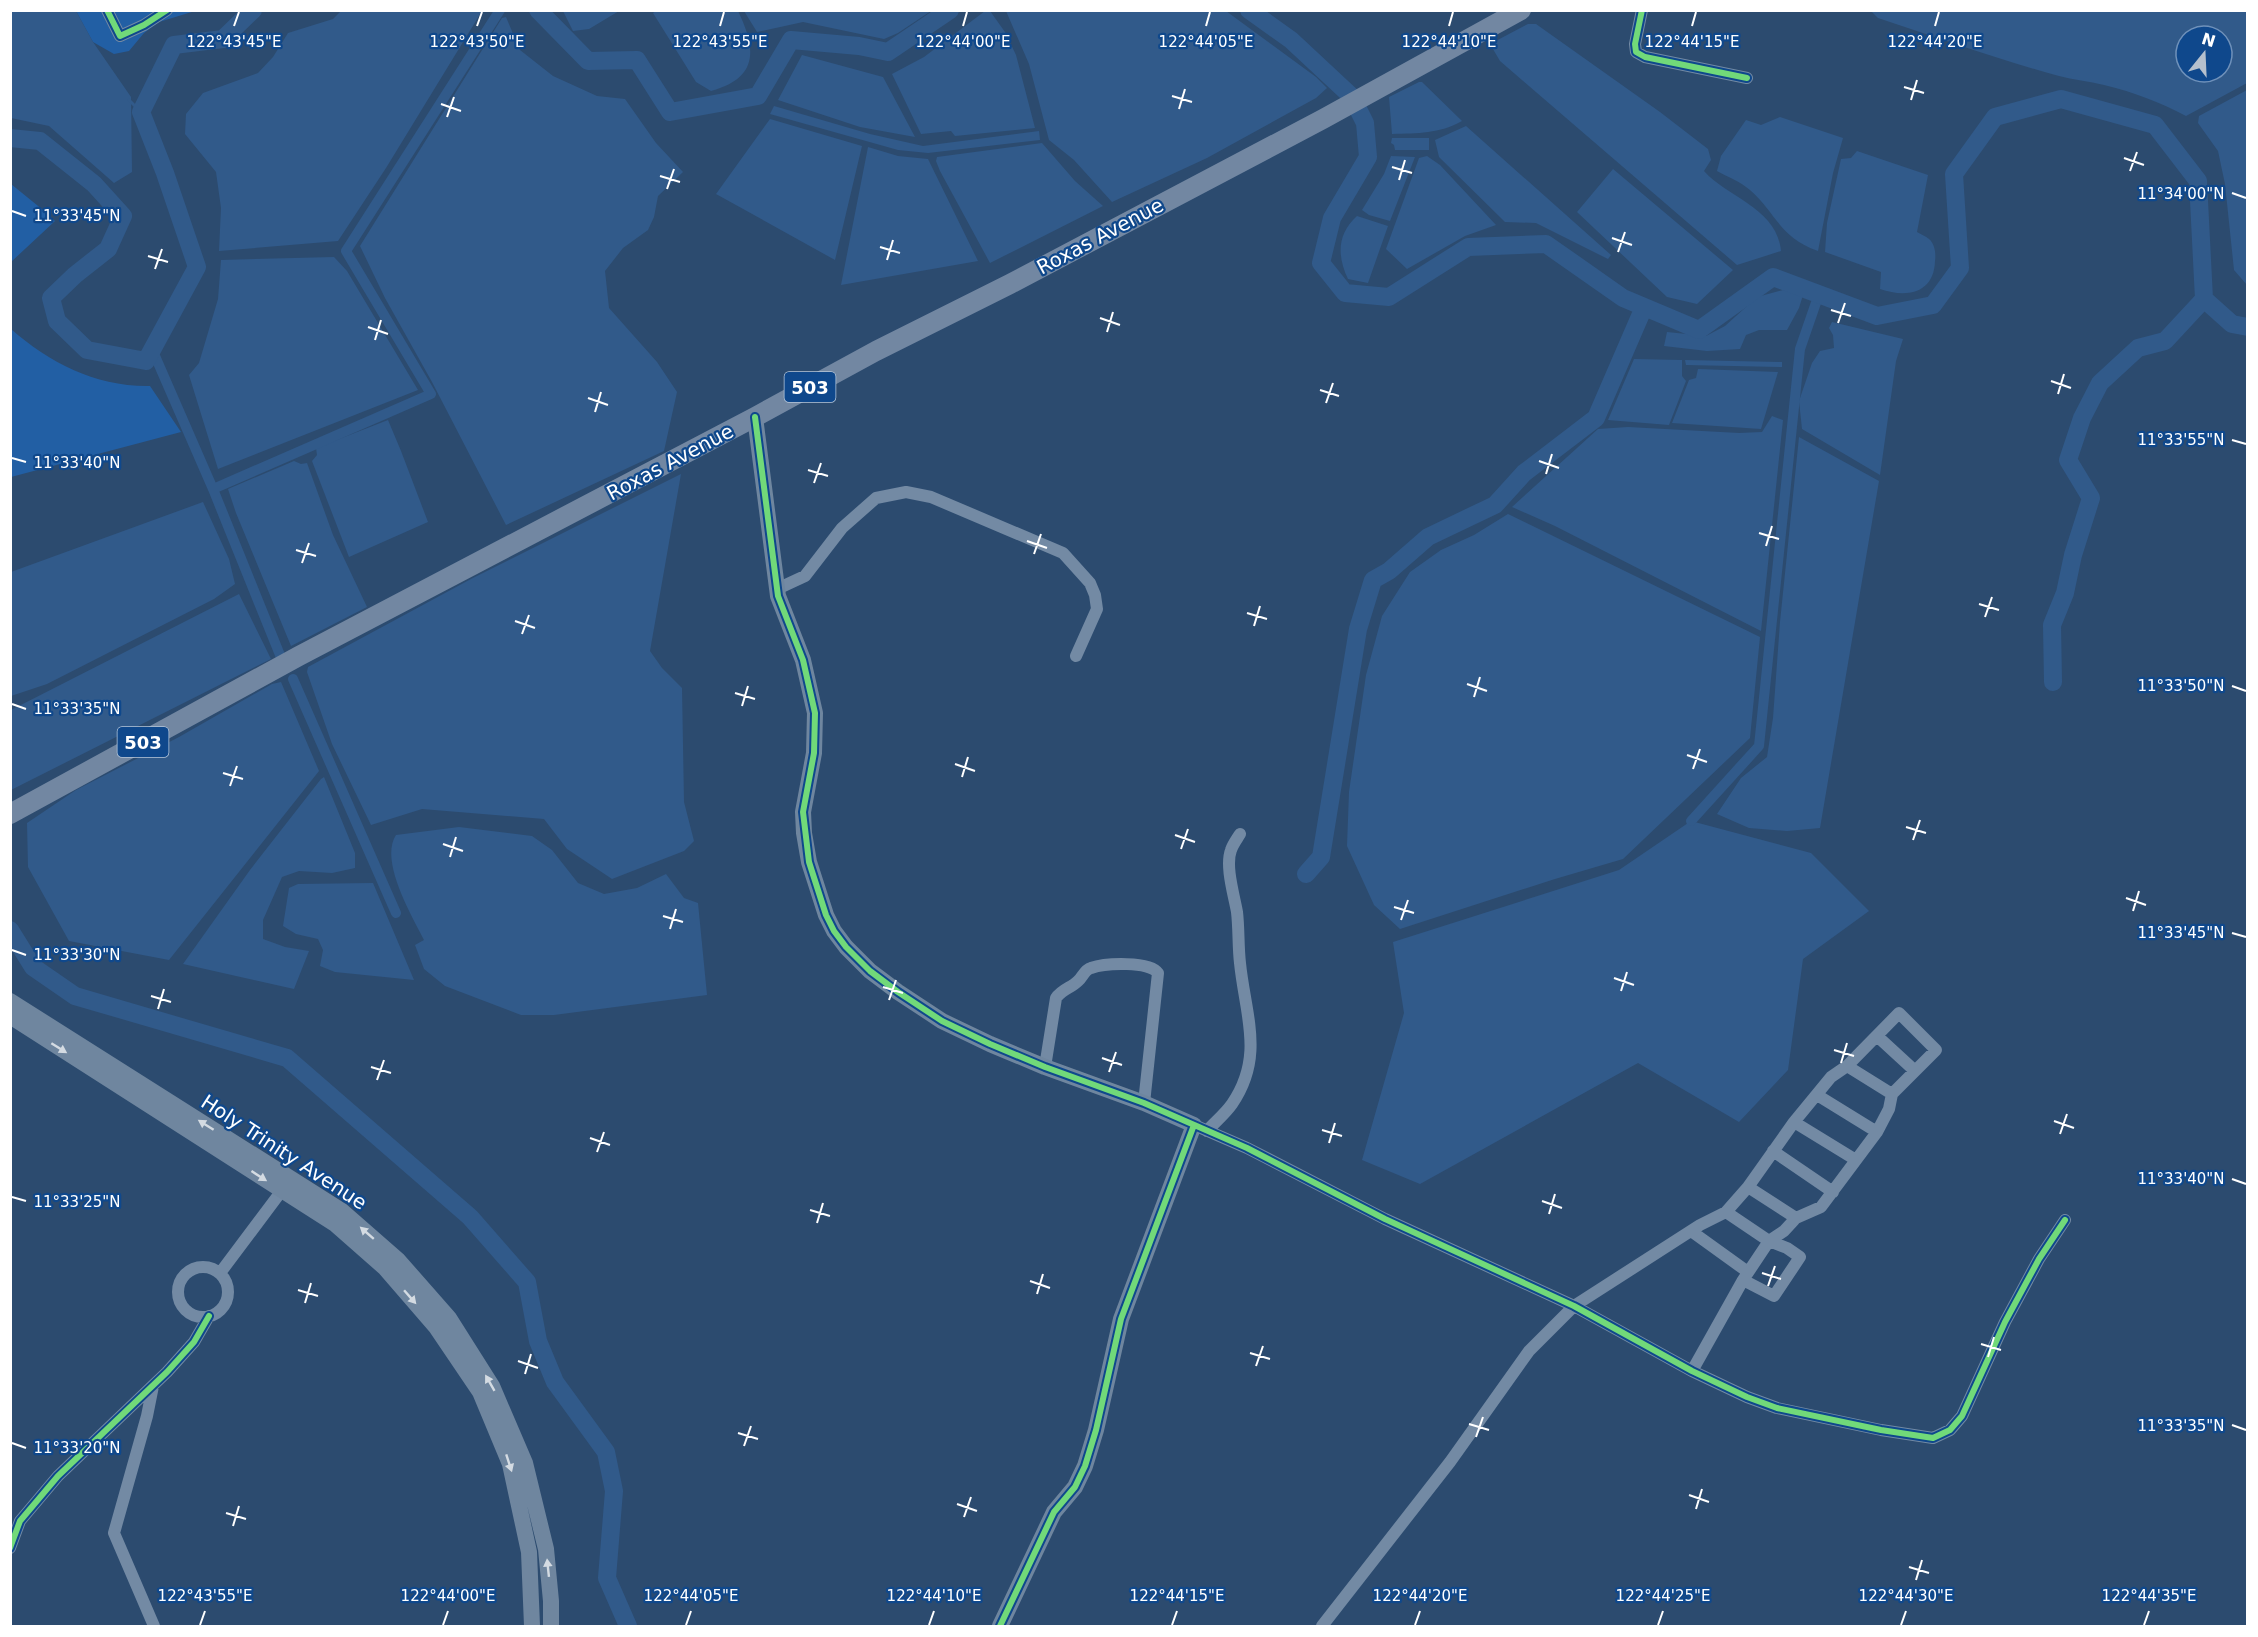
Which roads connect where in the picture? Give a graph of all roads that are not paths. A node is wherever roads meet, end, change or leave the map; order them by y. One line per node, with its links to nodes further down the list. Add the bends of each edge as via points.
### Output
1 (107, 10): 2 (street, via 120,36)
2 (167, 10)
3 (1521, 10): 6 (main road, Roxas Avenue / 503, via 1323,119)
4 (1642, 10): 5 (street, via 1636,52)
5 (1747, 78)
6 (755, 417): 7 (main road); 9 (main road, Roxas Avenue / 503, via 298,656)
7 (777, 589): 8 (street, via 805,576 842,528 876,498 906,492 931,497 1063,553 1090,583 1097,609); 15 (main road, via 810,686 816,736 803,813 804,833 808,862 834,931 870,971 942,1021)
8 (1076, 656)
9 (10, 814)
10 (1240, 834): 21 (street, via 1228,861 1252,1048 1239,1092 1231,1105)
11 (10, 1001): 25 (main road, Holy Trinity Avenue, one-way to 11)
12 (10, 1016): 25 (main road, Holy Trinity Avenue, one-way to 25)
13 (1877, 1036): 14 (street); 16 (street); 16 (street, via 1899,1012 1936,1050)
14 (1847, 1066): 17 (street); 18 (street, via 1831,1077)
15 (1046, 1067): 19 (main road); 19 (street, via 1060,992 1092,968 1148,965 1158,973)
16 (1914, 1070): 17 (street)
17 (1892, 1094): 22 (street)
18 (1817, 1095): 20 (street); 22 (street)
19 (1144, 1102): 21 (main road)
20 (1794, 1122): 23 (street); 24 (street)
21 (1201, 1128): 35 (street, via 1384,1220); 43 (main road, via 1121,1319 1086,1466 1054,1512)
22 (1877, 1132): 24 (street)
23 (1773, 1151): 26 (street); 27 (street)
24 (1856, 1160): 27 (street)
25 (286, 1184): 33 (street); 41 (main road, Holy Trinity Avenue, one-way to 41, via 386,1268 436,1327 480,1392 510,1464 529,1552); 42 (main road, Holy Trinity Avenue, one-way to 25, via 546,1550 528,1473 492,1386 448,1318 398,1260 342,1211)
26 (1748, 1187): 28 (street); 29 (street)
27 (1833, 1192): 29 (street, via 1821,1207)
28 (1725, 1212): 31 (street); 32 (street)
29 (1796, 1218): 32 (street)
30 (2065, 1220): 37 (street, via 2005,1322 1962,1416 1950,1430 1934,1437 1777,1408)
31 (1691, 1231): 34 (street); 35 (street)
32 (1769, 1241): 34 (street); 34 (street, via 1800,1257 1774,1296)
33 (220, 1273): 36 (street, via 226,1281 228,1296 223,1308); 36 (street, via 203,1266 193,1268 177,1290 183,1308 200,1317)
34 (1745, 1276): 37 (street)
35 (1574, 1306): 37 (street); 44 (street, via 1529,1351 1450,1462)
36 (209, 1316): 38 (street, via 194,1342)
37 (1692, 1371)
38 (153, 1386): 39 (street, via 58,1476 20,1521); 40 (street, via 114,1533)
39 (10, 1548)
40 (154, 1626)
41 (532, 1626)
42 (551, 1626)
43 (1000, 1626)
44 (1322, 1626)

